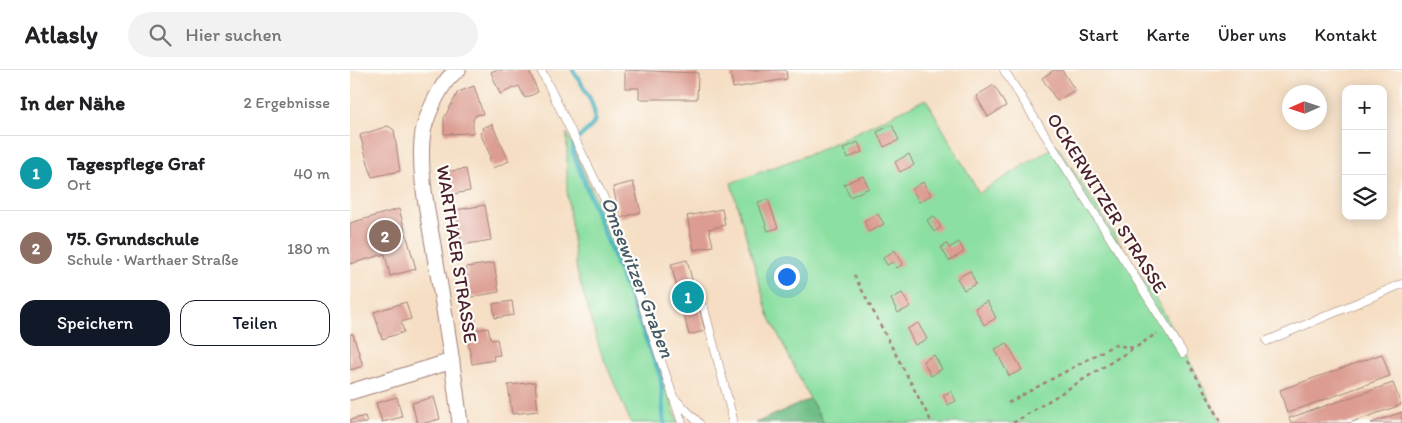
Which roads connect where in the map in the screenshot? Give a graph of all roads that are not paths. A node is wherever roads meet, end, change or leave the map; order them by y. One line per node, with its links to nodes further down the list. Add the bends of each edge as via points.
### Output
1 (456, 70): 8 (street, WARTHAER STRASSE, via 440,91 422,138 422,176)
2 (541, 70): 10 (lane, via 604,198)
3 (1004, 70): 7 (lane, OCKERWITZER STRASSE)
4 (1402, 284): 6 (lane)
5 (704, 308): 14 (lane)
6 (1267, 341)
7 (1183, 353)
8 (452, 361): 9 (street); 11 (street, WARTHAER STRASSE)
9 (350, 392)
10 (674, 399): 12 (lane); 13 (lane)
11 (460, 423)
12 (682, 423)
13 (699, 423)
14 (732, 423)

